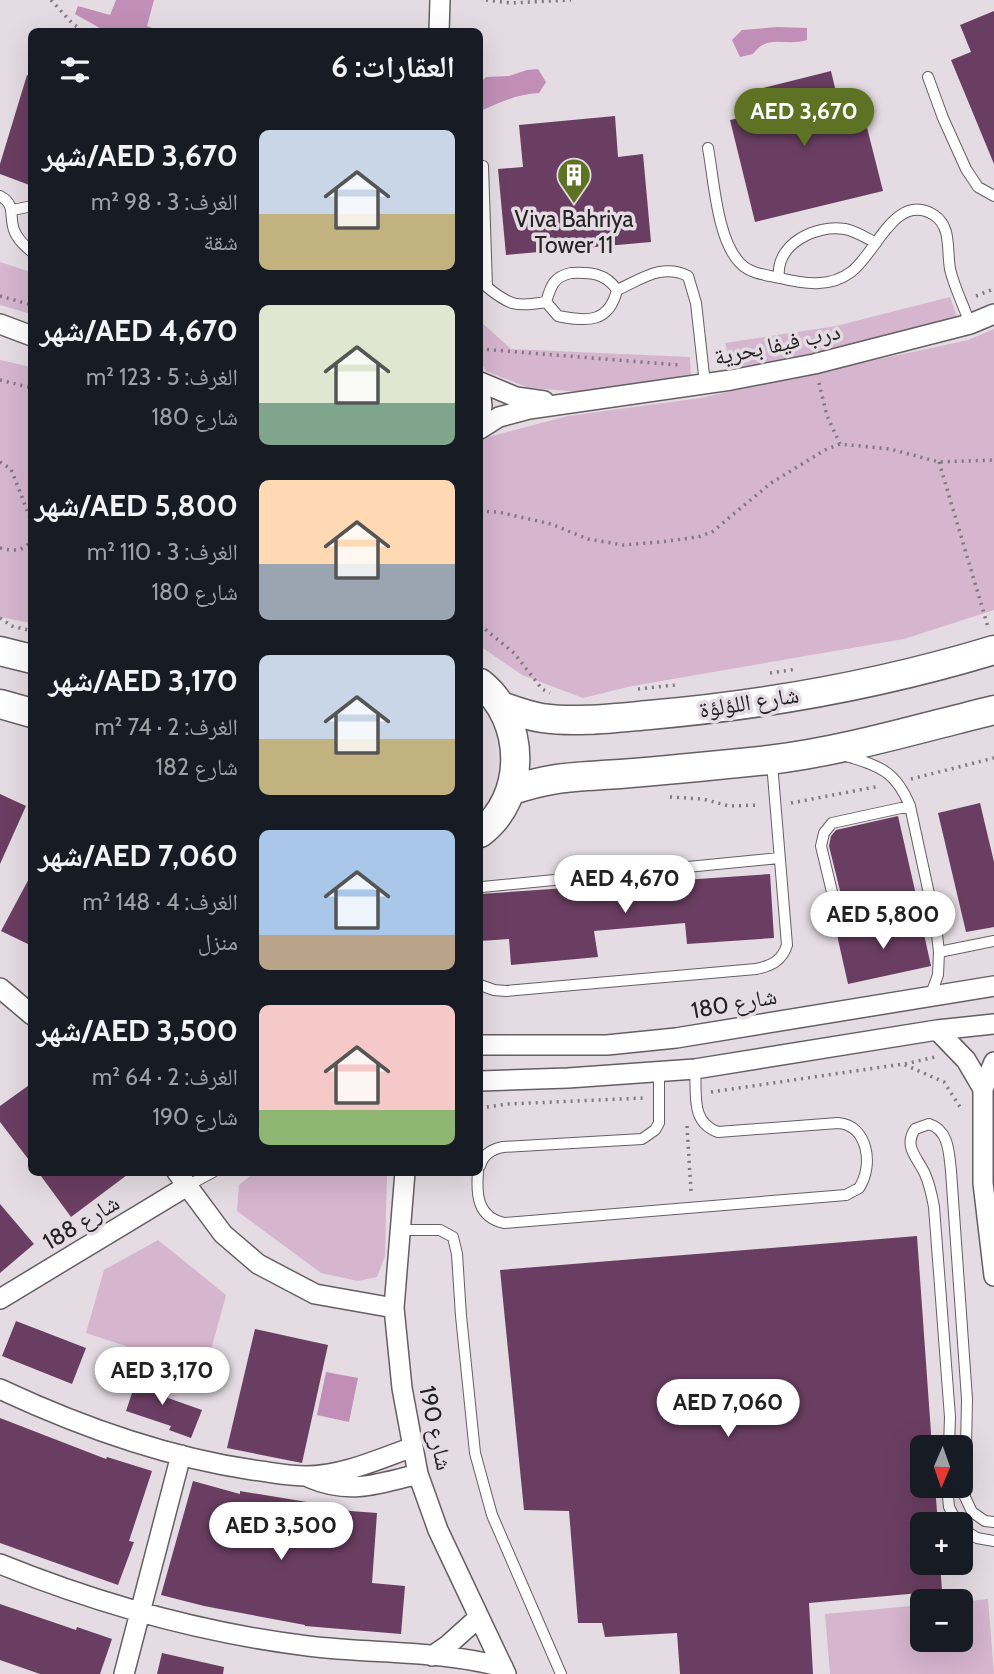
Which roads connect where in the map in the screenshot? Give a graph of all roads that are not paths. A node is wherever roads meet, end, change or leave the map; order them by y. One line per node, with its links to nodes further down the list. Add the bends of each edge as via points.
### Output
1 (440, 0): 2 (street)
2 (439, 28)
3 (928, 76): 7 (lane, via 966,169 978,187)
4 (708, 148): 12 (lane, via 727,244 741,264 758,274)
5 (483, 166): 14 (lane, via 487,287 514,305)
6 (0, 195): 9 (lane)
7 (994, 196)
8 (28, 206): 9 (lane)
9 (13, 210): 11 (lane, via 13,228)
10 (876, 243): 12 (lane, via 850,273 831,282 802,284); 12 (lane, via 836,228 813,232 791,246 779,265); 17 (lane, via 901,214 915,209 935,216 946,233 951,272)
11 (28, 249)
12 (779, 278)
13 (617, 290): 14 (lane, via 613,305 590,319 558,316); 14 (lane, via 610,279 597,274 571,273 551,283); 20 (lane, via 663,270 688,275 696,303)
14 (546, 302)
15 (994, 314): 17 (street, درب فيفا بحرية)
16 (0, 324): 18 (street)
17 (971, 324): 20 (street, درب فيفا بحرية, via 814,364)
18 (28, 334)
19 (483, 383): 21 (street, درب فيفا بحرية, via 516,397)
20 (705, 384): 21 (street, درب فيفا بحرية)
21 (566, 404): 22 (street, درب فيفا بحرية, via 529,409)
22 (483, 427)
23 (991, 637): 28 (main road, شارع اللؤلؤة, via 933,668 700,711 545,718)
24 (0, 651): 25 (main road)
25 (28, 658)
26 (483, 686): 28 (main road)
27 (0, 705): 30 (main road)
28 (501, 706): 33 (main road, via 515,748)
29 (994, 710): 31 (main road)
30 (28, 712)
31 (826, 750): 32 (main road); 34 (lane, via 882,767 898,782)
32 (772, 759): 33 (main road, via 576,775); 36 (lane)
33 (510, 791): 35 (main road)
34 (910, 806): 38 (lane); 38 (lane, via 832,823 821,846 841,922 859,925 917,914)
35 (483, 830)
36 (779, 858): 37 (lane); 41 (lane, via 787,945 772,965 506,991)
37 (483, 887)
38 (936, 926): 40 (lane)
39 (994, 941): 40 (lane)
40 (939, 951): 44 (lane)
41 (483, 986)
42 (994, 986): 44 (street, شارع 180)
43 (0, 988): 45 (street)
44 (930, 995): 48 (street, شارع 180, via 676,1038 607,1045)
45 (28, 1012)
46 (994, 1024): 47 (street)
47 (937, 1030): 50 (street); 53 (street, via 965,1060)
48 (483, 1045)
49 (994, 1062): 53 (street)
50 (695, 1069): 51 (street); 56 (lane, via 697,1114 709,1129 838,1123 854,1127 864,1141 865,1173 859,1188 846,1195 504,1223 481,1209)
51 (659, 1073): 52 (street); 54 (lane, via 659,1123 642,1139 503,1147)
52 (483, 1080)
53 (983, 1089): 59 (street, via 983,1183)
54 (483, 1160)
55 (405, 1176): 58 (street, شارع 190)
56 (478, 1176)
57 (182, 1180): 60 (street, شارع 188); 61 (street, via 223,1234 258,1264 315,1294)
58 (400, 1230): 61 (street, شارع 190); 79 (lane, via 440,1230 453,1237 475,1453 492,1515)
59 (994, 1276)
60 (0, 1299)
61 (394, 1308): 65 (street, شارع 190)
62 (0, 1389): 66 (street)
63 (949, 1435): 64 (lane, via 934,1207 926,1175 909,1143 915,1129 929,1124 942,1131 951,1171)
64 (966, 1435)
65 (413, 1447): 67 (street, شارع 190); 68 (street, via 342,1471)
66 (181, 1455): 68 (street); 74 (street)
67 (418, 1474): 68 (street, via 349,1488); 75 (street, شارع 190)
68 (306, 1476)
69 (965, 1498): 70 (lane, via 978,1517)
70 (994, 1522)
71 (973, 1536): 72 (lane)
72 (994, 1541)
73 (0, 1564): 74 (street)
74 (141, 1613): 76 (street, via 304,1646); 78 (street)
75 (478, 1618): 76 (street); 77 (street, شارع 190)
76 (432, 1656): 77 (street, via 468,1659)
77 (505, 1670)
78 (124, 1674)
79 (561, 1674)

